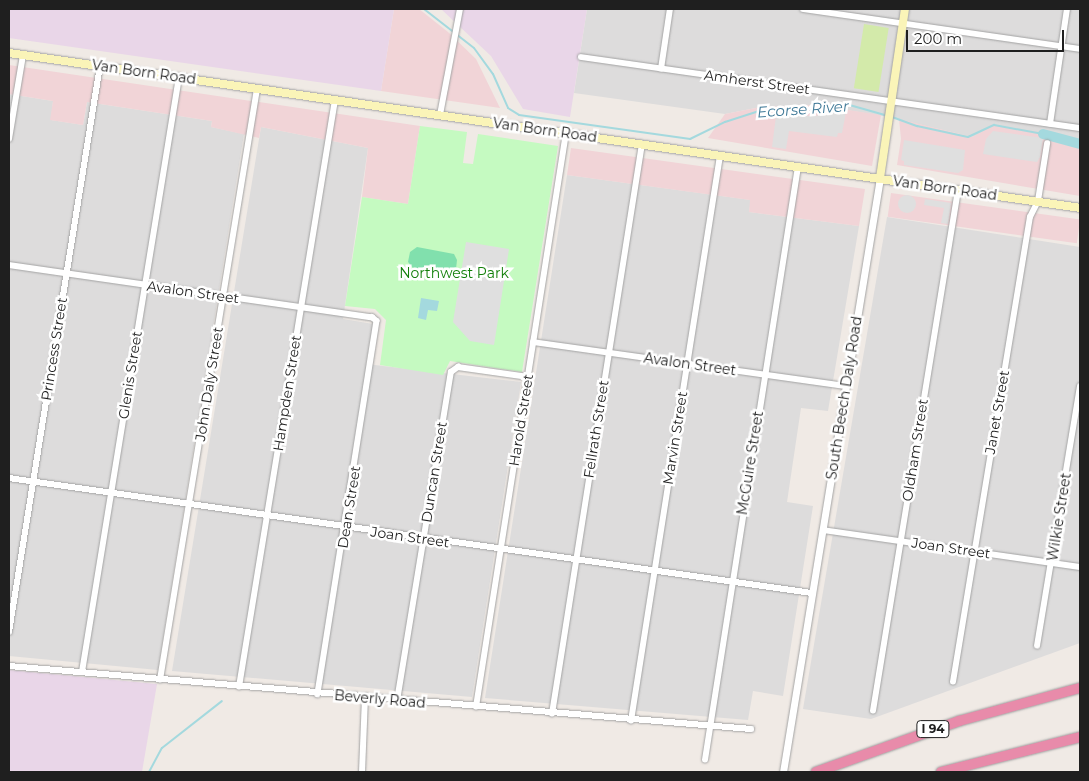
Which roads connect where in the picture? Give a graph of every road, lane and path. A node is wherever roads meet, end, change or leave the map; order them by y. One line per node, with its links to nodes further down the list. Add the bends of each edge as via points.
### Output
1 (460, 9): 18 (street)
2 (670, 9): 13 (street)
3 (803, 9): 6 (street)
4 (905, 9): 6 (main road, South Beech Daly Road)
5 (1067, 9): 7 (street)
6 (903, 23): 7 (street); 17 (main road, South Beech Daly Road)
7 (1061, 46): 8 (street); 19 (street)
8 (1080, 49)
9 (9, 53): 10 (main road, Van Born Road)
10 (23, 55): 12 (main road, Van Born Road); 22 (street)
11 (581, 57): 13 (street, Amherst Street)
12 (100, 66): 14 (main road, Van Born Road); 32 (street, Princess Street)
13 (661, 68): 17 (street, Amherst Street)
14 (179, 78): 15 (main road, Van Born Road); 33 (street, Glenis Street)
15 (257, 89): 16 (main road, Van Born Road); 34 (street, John Daly Street)
16 (335, 100): 18 (main road, Van Born Road); 35 (street, Hampden Street)
17 (892, 101): 19 (street, Amherst Street); 27 (main road, South Beech Daly Road)
18 (440, 115): 21 (main road, Van Born Road)
19 (1050, 124): 20 (street, Amherst Street)
20 (1080, 128)
21 (566, 133): 23 (main road, Van Born Road); 37 (street, Harold Street)
22 (9, 139)
23 (642, 144): 25 (main road, Van Born Road); 38 (street, Fellrath Street)
24 (1047, 144): 29 (street, Janet Street)
25 (720, 156): 26 (main road, Van Born Road); 39 (street, Marvin Street)
26 (798, 167): 27 (main road, Van Born Road); 40 (street, McGuire Street)
27 (880, 178): 28 (main road, Van Born Road); 42 (street, South Beech Daly Road)
28 (958, 190): 29 (main road, Van Born Road); 52 (street, Oldham Street)
29 (1038, 201): 30 (main road, Van Born Road); 54 (street, Janet Street, via 1029,224)
30 (1080, 208)
31 (9, 265): 32 (street, Avalon Street)
32 (67, 273): 33 (street, Avalon Street); 45 (street, Princess Street)
33 (145, 284): 34 (street, Avalon Street); 46 (street, Glenis Street)
34 (223, 296): 35 (street, Avalon Street); 47 (street, John Daly Street)
35 (301, 307): 36 (street, Avalon Street, via 372,317); 48 (street, Hampden Street)
36 (377, 321): 49 (street, Dean Street)
37 (533, 342): 38 (street, Avalon Street); 41 (street, Harold Street)
38 (608, 352): 39 (street, Avalon Street); 55 (street, Fellrath Street)
39 (686, 363): 40 (street, Avalon Street); 58 (street, Marvin Street)
40 (764, 374): 42 (street, Avalon Street); 59 (street, McGuire Street)
41 (528, 377): 51 (street, Duncan Street, via 458,367 451,372); 53 (street, Harold Street)
42 (846, 386): 50 (street, South Beech Daly Road)
43 (1080, 387): 56 (street, Wilkie Street)
44 (9, 478): 45 (street, Joan Street)
45 (33, 481): 46 (street, Joan Street); 61 (street, Princess Street)
46 (111, 492): 47 (street, Joan Street); 64 (street, Glenis Street)
47 (189, 504): 48 (street, Joan Street); 65 (street, John Daly Street)
48 (268, 515): 49 (street, Joan Street); 67 (street, Hampden Street)
49 (345, 527): 51 (street, Joan Street); 69 (street, Dean Street)
50 (823, 530): 52 (street, Joan Street); 60 (street, South Beech Daly Road)
51 (424, 539): 53 (street, Joan Street); 71 (street, Duncan Street)
52 (900, 541): 54 (street, Joan Street); 73 (street, Oldham Street)
53 (501, 550): 55 (street, Joan Street); 72 (street, Harold Street)
54 (974, 552): 56 (street, Joan Street); 66 (street, Janet Street)
55 (576, 561): 58 (street, Joan Street); 74 (street, Fellrath Street)
56 (1051, 562): 57 (street, Joan Street); 62 (street, Wilkie Street)
57 (1080, 566)
58 (654, 572): 59 (street, Joan Street); 75 (street, Marvin Street)
59 (732, 582): 60 (street, Joan Street); 76 (street, McGuire Street)
60 (812, 594): 81 (street, South Beech Daly Road)
61 (9, 632)
62 (1037, 646)
63 (9, 666): 64 (street, Beverly Road)
64 (82, 672): 65 (street, Beverly Road)
65 (160, 680): 67 (street, Beverly Road)
66 (953, 682)
67 (239, 687): 69 (street, Beverly Road)
68 (1080, 688): 82 (highway, I 94, via 959,721)
69 (318, 694): 70 (street, Beverly Road)
70 (365, 698): 71 (street, Beverly Road); 80 (street)
71 (397, 701): 72 (street, Beverly Road)
72 (476, 707): 74 (street, Beverly Road)
73 (873, 711)
74 (552, 714): 75 (street, Beverly Road)
75 (631, 720): 76 (street, Beverly Road)
76 (710, 728): 77 (street, Beverly Road); 79 (street, McGuire Street)
77 (751, 730)
78 (1080, 737): 83 (highway)
79 (704, 760)
80 (362, 772)
81 (783, 772)
82 (816, 772)
83 (941, 772)

